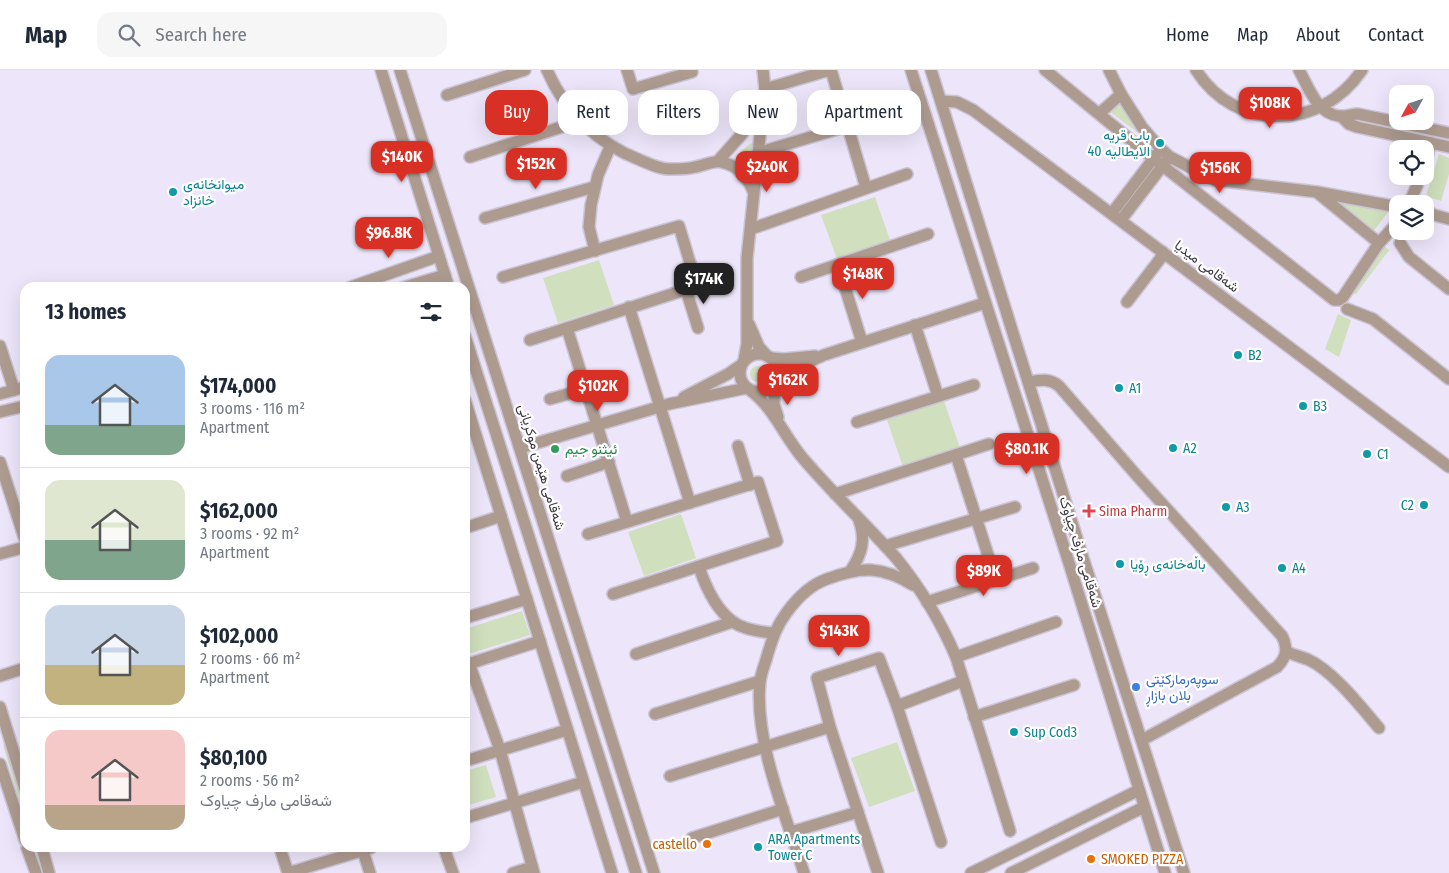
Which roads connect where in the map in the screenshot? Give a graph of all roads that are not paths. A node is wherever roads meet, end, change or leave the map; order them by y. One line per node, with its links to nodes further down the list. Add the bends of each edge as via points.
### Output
1 (381, 70): 62 (street)
2 (400, 70): 70 (street, شەقامی هێمن موکریانی)
3 (525, 70): 20 (street)
4 (547, 70): 17 (street)
5 (627, 70): 6 (street, via 633,89)
6 (692, 70)
7 (763, 70): 16 (street)
8 (830, 70): 16 (street); 18 (street)
9 (911, 70): 54 (street, شەقامی مارف چیاوک)
10 (932, 70): 21 (street, شەقامی مارف چیاوک)
11 (1045, 70): 23 (street)
12 (1109, 70): 19 (street)
13 (1196, 70): 22 (street, via 1222,99 1249,112 1286,116 1308,113)
14 (1299, 70): 22 (street)
15 (1362, 70): 22 (street, via 1344,92)
16 (765, 88)
17 (558, 90)
18 (836, 90)
19 (1121, 94): 23 (street); 37 (street, via 1142,127)
20 (447, 96)
21 (941, 101): 49 (street, شەقامی مارف چیاوک); 51 (street, شەقامی میدیا, via 957,102 973,110)
22 (1321, 107): 24 (street)
23 (1100, 113): 40 (street)
24 (1341, 116): 26 (street, via 1358,114); 32 (street, via 1357,127)
25 (558, 129): 38 (street)
26 (1449, 133)
27 (596, 135): 34 (street)
28 (741, 135): 39 (street)
29 (759, 135): 36 (street)
30 (819, 135): 36 (street)
31 (849, 135): 44 (street)
32 (1417, 140)
33 (1434, 144): 35 (street)
34 (610, 147): 39 (street, via 670,170); 43 (street)
35 (1449, 147)
36 (758, 153): 46 (street)
37 (1166, 153): 40 (street); 42 (street)
38 (470, 157)
39 (718, 161): 46 (street, via 741,171)
40 (1158, 163): 47 (street); 51 (street)
41 (907, 174): 44 (street)
42 (1215, 180): 45 (street); 47 (street)
43 (594, 187): 52 (street); 60 (street, via 589,227)
44 (866, 188): 55 (street)
45 (1317, 192): 48 (street); 58 (street)
46 (753, 193): 55 (street)
47 (1208, 201): 58 (street, via 1334,300 1343,297 1351,287)
48 (1389, 205)
49 (977, 215): 54 (street); 90 (street, شەقامی مارف چیاوک)
50 (1434, 215): 53 (street)
51 (1116, 217): 61 (street, شەقامی میدیا)
52 (485, 218)
53 (1449, 219)
54 (959, 221): 74 (street, شەقامی مارف چیاوک)
55 (751, 229): 78 (street, via 747,258)
56 (1389, 232): 58 (street)
57 (928, 234): 63 (street)
58 (1379, 243)
59 (1400, 243): 71 (street, via 1409,257)
60 (595, 251): 65 (street); 73 (street, via 679,226 697,286)
61 (1163, 252): 75 (street); 112 (street, شەقامی میدیا)
62 (439, 256): 64 (street); 67 (street)
63 (838, 265): 66 (street); 83 (street)
64 (445, 275): 68 (street); 69 (street)
65 (503, 277)
66 (801, 277)
67 (365, 282)
68 (422, 282)
69 (447, 282)
70 (467, 282)
71 (1449, 288)
72 (470, 290): 108 (street, شەقامی هێمن موکریانی)
73 (686, 290): 76 (street); 81 (street)
74 (985, 302): 79 (street); 129 (street, شەقامی مارف چیاوک)
75 (1127, 302)
76 (628, 307): 80 (street); 99 (street)
77 (1347, 309): 89 (street, via 1373,319)
78 (747, 318): 87 (street, via 759,347); 88 (street, via 747,344)
79 (915, 325): 83 (street); 97 (street)
80 (567, 328): 82 (street); 94 (street)
81 (698, 328)
82 (530, 340)
83 (862, 342): 86 (street)
84 (0, 346): 93 (street)
85 (470, 352): 154 (street)
86 (824, 355): 87 (street, via 784,359); 91 (street, via 785,373)
87 (769, 357): 88 (street, via 753,355); 91 (street, via 778,371)
88 (742, 363): 95 (street, via 740,377); 99 (street, via 728,374)
89 (1449, 379)
90 (1028, 382): 128 (street, شەقامی مارف چیاوک); 143 (street, via 1042,379 1059,386 1282,636)
91 (775, 383): 95 (street, via 763,391); 105 (street, via 774,404)
92 (974, 385): 97 (street)
93 (20, 388): 96 (street)
94 (586, 389): 98 (street); 104 (street)
95 (748, 389): 99 (street); 105 (street, via 765,403)
96 (0, 394)
97 (938, 396): 103 (street)
98 (550, 399)
99 (665, 406): 104 (street); 116 (street)
100 (20, 407): 101 (street)
101 (0, 412)
102 (470, 419): 118 (street)
103 (857, 422)
104 (598, 425): 108 (street); 111 (street)
105 (783, 430): 115 (street)
106 (989, 444): 109 (street)
107 (738, 446): 114 (street)
108 (520, 448): 153 (street, شەقامی هێمن موکریانی)
109 (956, 455): 115 (street); 120 (street)
110 (0, 462): 122 (street)
111 (609, 462): 113 (street); 121 (street)
112 (1449, 467)
113 (567, 476)
114 (750, 485): 116 (street); 130 (street, via 758,482 776,541)
115 (835, 494): 119 (street)
116 (690, 503): 121 (street)
117 (1015, 507): 120 (street)
118 (501, 516): 123 (street); 136 (street)
119 (859, 519): 125 (street); 132 (street, via 863,546)
120 (976, 519): 125 (street); 133 (street)
121 (627, 522): 124 (street)
122 (20, 524)
123 (470, 526)
124 (588, 534)
125 (885, 546): 134 (street)
126 (20, 548): 127 (street)
127 (0, 554)
128 (1083, 558): 129 (street); 163 (street, شەقامی مارف چیاوک)
129 (1069, 563): 171 (street, شەقامی مارف چیاوک)
130 (699, 567): 135 (street); 139 (street, via 705,585)
131 (1032, 568): 133 (street)
132 (851, 570): 134 (street, via 885,572); 141 (street, via 809,587 792,604)
133 (996, 580): 137 (street)
134 (917, 588): 137 (street)
135 (613, 594)
136 (527, 599): 138 (street); 142 (street)
137 (927, 602): 145 (street, via 945,630)
138 (470, 616)
139 (732, 622): 141 (street); 144 (street)
140 (1056, 622): 145 (street)
141 (774, 633): 150 (street)
142 (540, 641): 146 (street); 161 (street)
143 (1287, 652): 160 (street, via 1310,660 1325,672); 163 (street, via 1277,667)
144 (636, 654)
145 (956, 657): 151 (street)
146 (470, 663)
147 (20, 670): 149 (street)
148 (470, 672): 165 (street)
149 (0, 676)
150 (760, 681): 157 (street); 164 (street)
151 (964, 681): 155 (street); 158 (street)
152 (1074, 685): 158 (street)
153 (597, 692): 154 (street); 199 (street, شەقامی هێمن موکریانی)
154 (580, 698): 198 (street)
155 (897, 706): 159 (street, via 879,658 864,662 817,678); 183 (street)
156 (0, 707): 162 (street)
157 (655, 714)
158 (974, 717): 180 (street)
159 (830, 727): 164 (street); 176 (street)
160 (1380, 728)
161 (567, 730): 165 (street); 170 (street)
162 (4, 732): 168 (street)
163 (1142, 740): 205 (street, شەقامی مارف چیاوک)
164 (765, 748): 169 (street); 175 (street)
165 (500, 750): 166 (street); 173 (street)
166 (470, 759)
167 (0, 764): 179 (street)
168 (20, 773)
169 (670, 776)
170 (583, 782): 173 (street); 197 (street)
171 (1139, 790): 172 (street); 174 (street, شەقامی مارف چیاوک)
172 (1122, 798): 178 (street, via 1127,808); 202 (street)
173 (515, 803): 177 (street); 190 (street)
174 (1144, 807): 178 (street); 204 (street, شەقامی مارف چیاوک)
175 (783, 809): 181 (street); 182 (street)
176 (858, 812): 181 (street); 201 (street)
177 (470, 816)
178 (1126, 816): 203 (street)
179 (20, 825)
180 (1010, 831)
181 (791, 832): 200 (street)
182 (692, 838)
183 (941, 842)
184 (28, 852): 191 (street)
185 (43, 852): 192 (street)
186 (281, 852): 193 (street)
187 (353, 852): 193 (street)
188 (366, 852): 194 (street)
189 (445, 852): 195 (street)
190 (533, 870): 196 (street)
191 (36, 873)
192 (49, 873)
193 (288, 873)
194 (370, 873)
195 (452, 873)
196 (513, 873)
197 (612, 873)
198 (636, 873)
199 (654, 873)
200 (804, 873)
201 (878, 873)
202 (971, 873)
203 (1011, 873)
204 (1165, 873)
205 (1184, 873)

